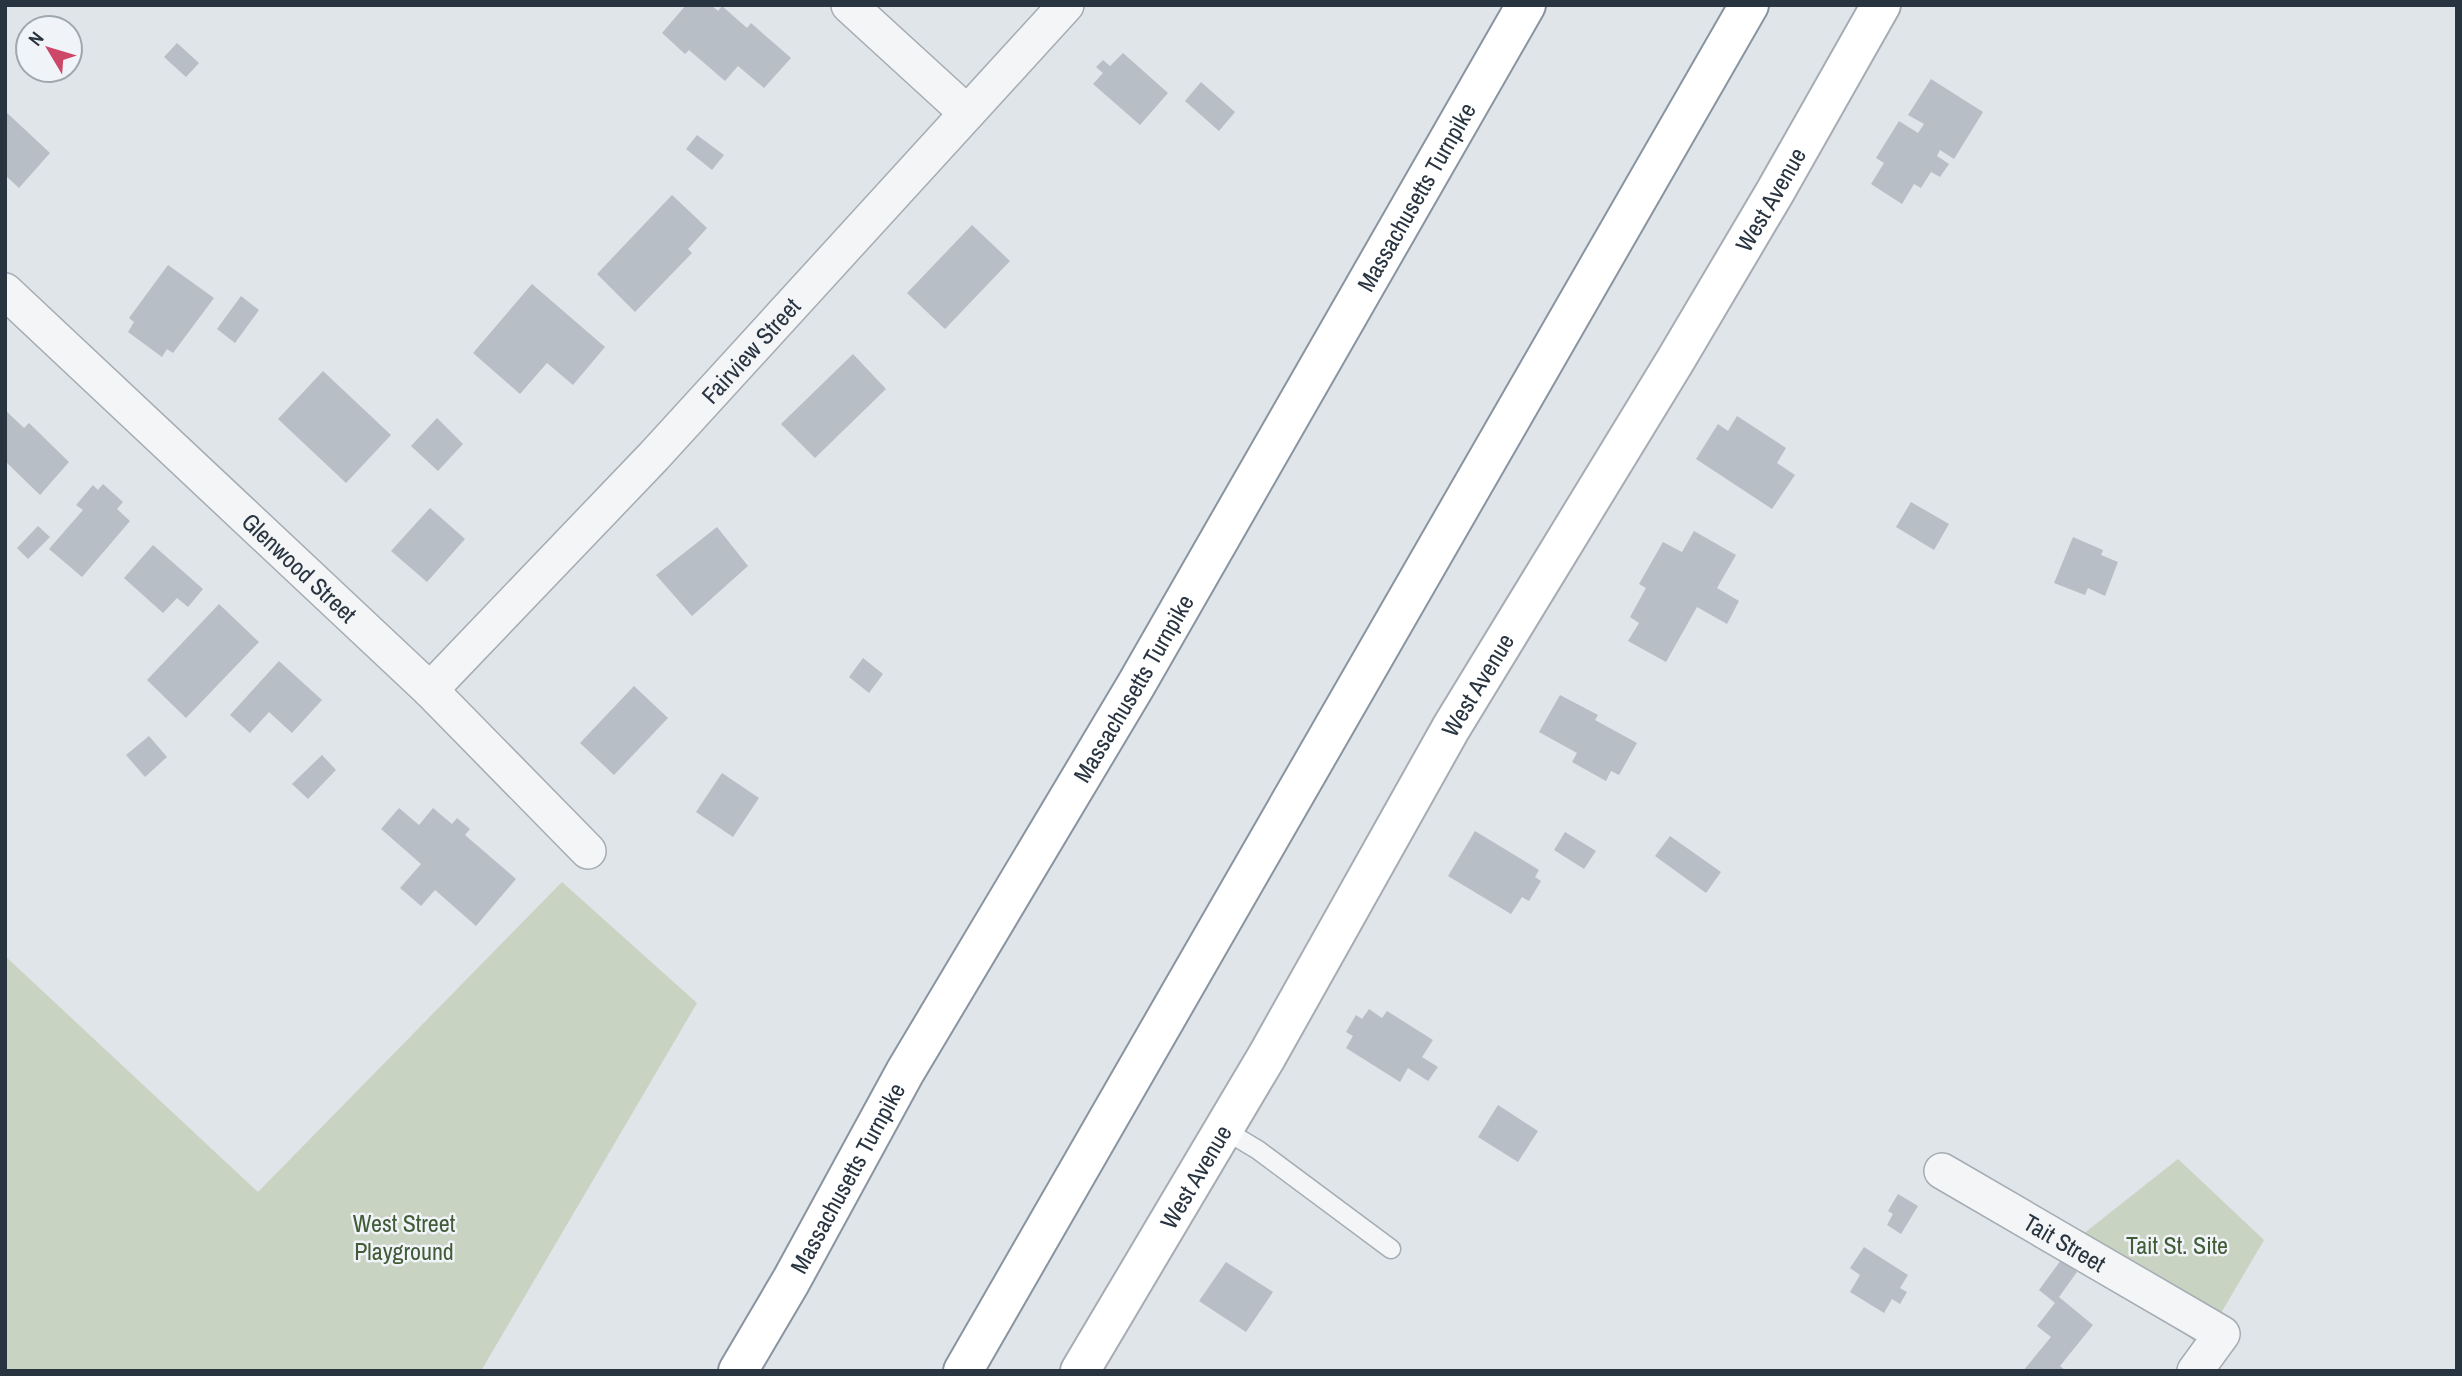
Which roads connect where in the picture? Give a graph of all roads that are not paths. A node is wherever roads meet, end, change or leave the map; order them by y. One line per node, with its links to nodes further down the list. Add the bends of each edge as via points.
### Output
1 (849, 5): 6 (street)
2 (1066, 5): 6 (street, Fairview Street)
3 (1525, 5): 13 (main road, Massachusetts Turnpike, via 1136,685 905,1072)
4 (1749, 5): 14 (main road)
5 (1881, 5): 10 (main road, West Avenue, via 1675,361 1451,729)
6 (967, 113): 8 (street, Fairview Street, via 654,456)
7 (5, 291): 8 (street, Glenwood Street)
8 (430, 690): 9 (street, Glenwood Street)
9 (588, 851)
10 (1223, 1129): 12 (lane); 15 (main road, West Avenue)
11 (1942, 1171): 16 (street, Tait Street, via 2222,1334)
12 (1391, 1249)
13 (738, 1371)
14 (962, 1371)
15 (1080, 1371)
16 (2195, 1371)

